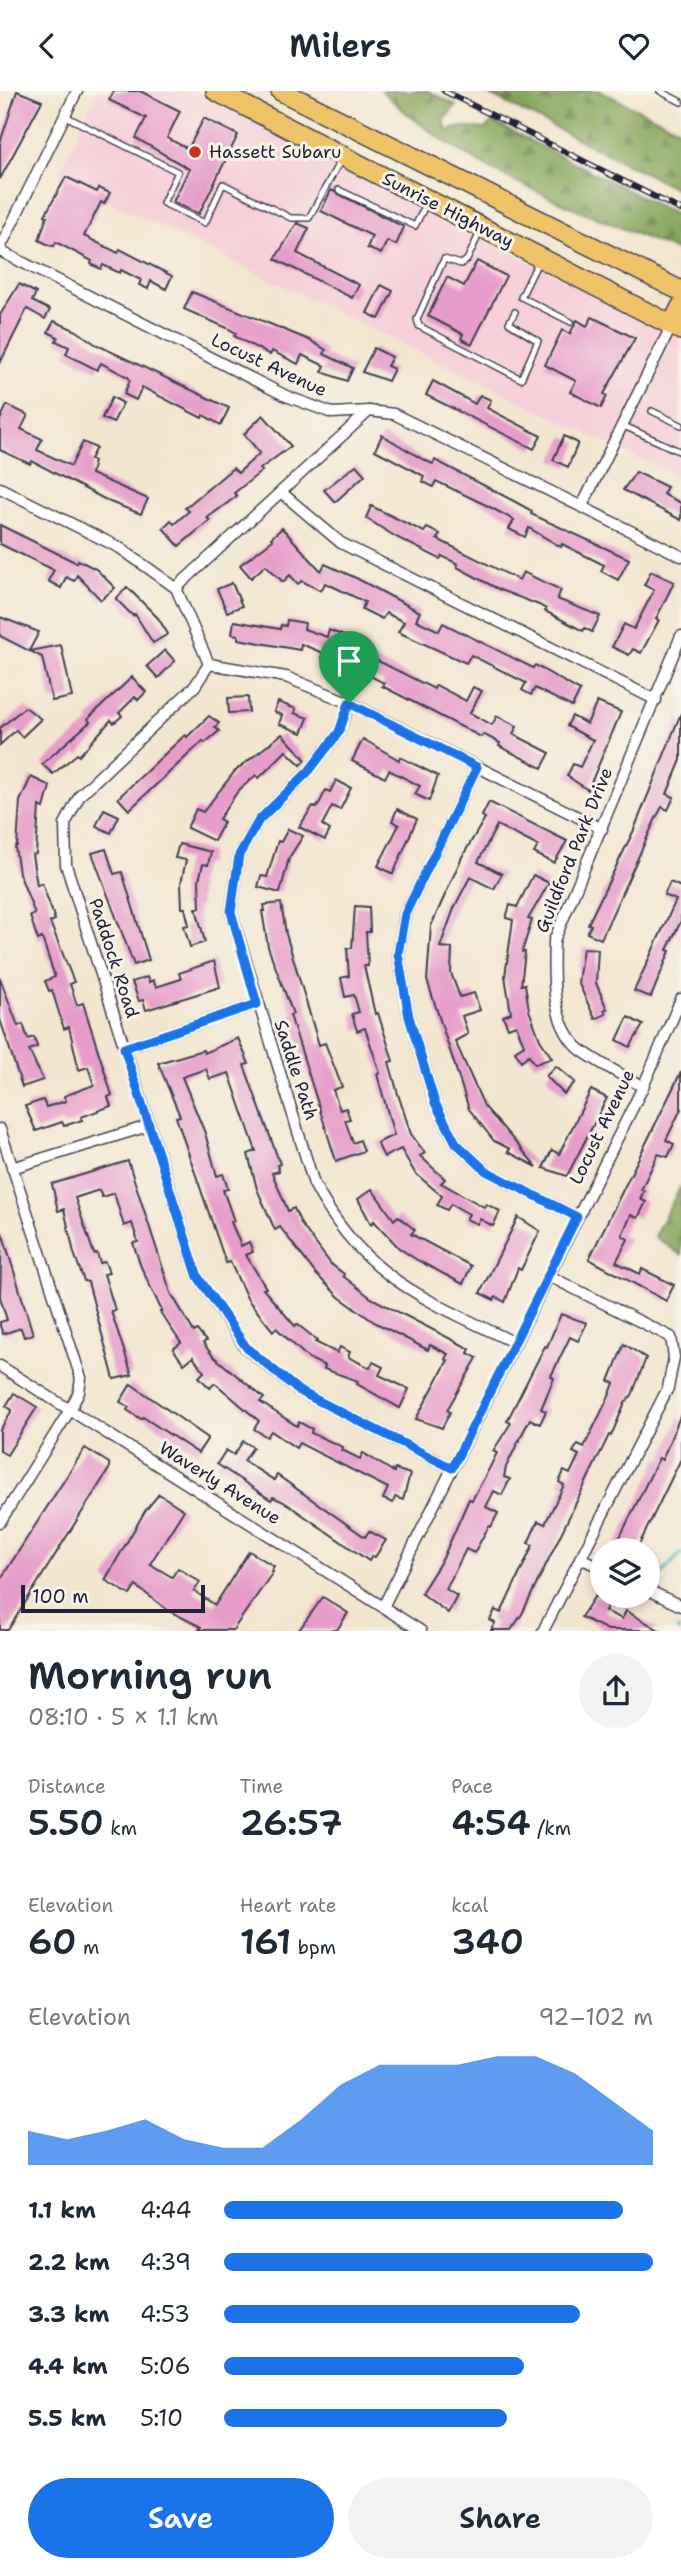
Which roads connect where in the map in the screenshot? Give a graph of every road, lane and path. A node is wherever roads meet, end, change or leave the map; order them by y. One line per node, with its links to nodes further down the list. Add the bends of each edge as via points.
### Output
1 (77, 91): 6 (street)
2 (216, 91): 7 (highway, Sunrise Highway)
3 (281, 91): 13 (highway, Sunrise Highway)
4 (660, 91): 5 (lane)
5 (681, 102)
6 (65, 116): 7 (lane, via 178,172 163,203 205,223 223,184 291,218 309,218); 11 (street)
7 (342, 156): 9 (highway, Sunrise Highway)
8 (339, 190): 9 (lane, via 415,226)
9 (428, 200): 10 (highway, Sunrise Highway)
10 (482, 227): 12 (highway, Sunrise Highway); 15 (lane, via 467,260 461,264 444,259 417,319 419,326 521,379 538,341 509,323)
11 (0, 250): 18 (street, Locust Avenue, via 286,396 332,413)
12 (541, 257): 16 (lane, via 521,297); 17 (highway, Sunrise Highway)
13 (681, 291)
14 (681, 307): 17 (highway)
15 (515, 312)
16 (571, 322)
17 (676, 327): 20 (street)
18 (369, 411): 24 (street); 25 (street, Locust Avenue, via 394,414)
19 (652, 411): 21 (lane)
20 (622, 425): 22 (lane); 25 (street)
21 (681, 425)
22 (681, 452)
23 (0, 488): 27 (street, via 120,548)
24 (282, 493): 27 (street); 30 (street, via 341,543)
25 (582, 506): 26 (street, Locust Avenue)
26 (681, 556)
27 (176, 588): 29 (street)
28 (681, 636): 30 (street, Guildford Park Drive)
29 (209, 664): 31 (street, via 286,677); 36 (street, Paddock Road, via 195,686 80,795 65,824 66,865)
30 (656, 700): 33 (street, Guildford Park Drive)
31 (349, 703): 32 (street); 35 (street, Saddle Path, via 339,732 309,771 259,820 239,855 231,912)
32 (477, 767): 33 (street); 41 (street, via 405,914 398,954 409,1017 435,1103 456,1143 486,1171)
33 (601, 829): 37 (street, Guildford Park Drive, via 554,941 552,989 562,1021 579,1048)
34 (681, 999): 37 (street, Locust Avenue)
35 (257, 1004): 36 (street); 43 (street, Saddle Path, via 314,1184 333,1220 362,1254 402,1287)
36 (124, 1048): 38 (street, Paddock Road)
37 (643, 1087): 41 (street, Locust Avenue)
38 (148, 1126): 40 (street); 46 (street, Paddock Road, via 198,1277 246,1347 299,1391)
39 (0, 1129): 40 (street)
40 (12, 1168): 45 (street, via 80,1378)
41 (577, 1217): 42 (street, Locust Avenue)
42 (549, 1276): 43 (street, Locust Avenue); 48 (street, via 671,1337 674,1357 668,1388)
43 (515, 1343): 46 (street, Locust Avenue)
44 (0, 1366): 45 (street, Waverly Avenue)
45 (70, 1410): 47 (street); 52 (street, Waverly Avenue)
46 (452, 1468): 52 (street, Locust Avenue)
47 (0, 1522)
48 (580, 1558): 49 (street); 54 (street)
49 (590, 1563)
50 (660, 1596): 51 (street)
51 (681, 1606)
52 (383, 1607): 53 (street, Waverly Avenue)
53 (421, 1630)
54 (543, 1630)

